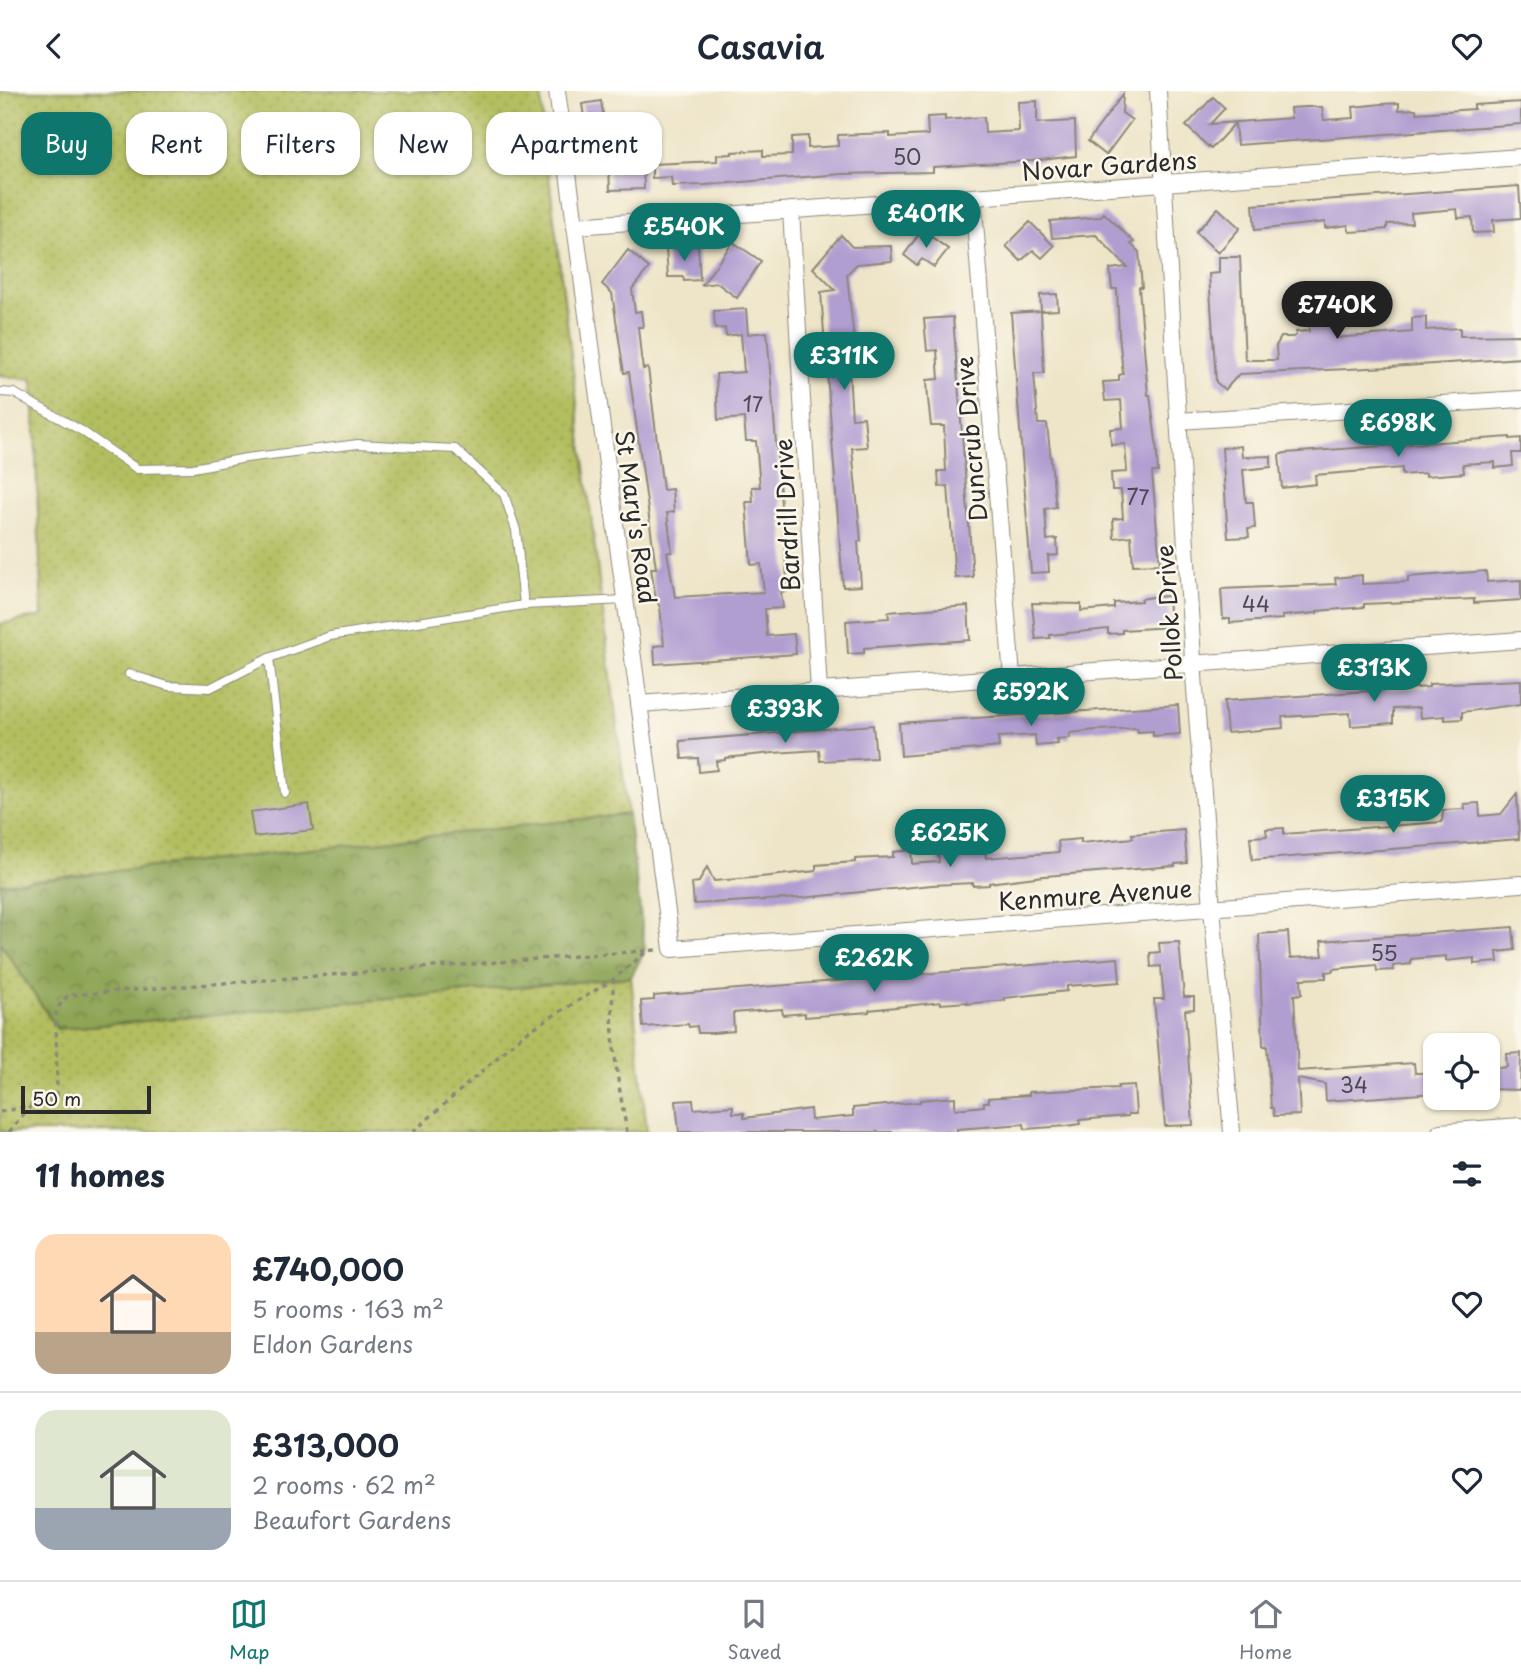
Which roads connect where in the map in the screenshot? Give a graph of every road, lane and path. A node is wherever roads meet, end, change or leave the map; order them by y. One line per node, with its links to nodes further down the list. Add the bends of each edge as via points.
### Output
1 (557, 91): 7 (street, St Mary's Road)
2 (1158, 91): 4 (street, Pollok Drive)
3 (1521, 157): 4 (street, Novar Gardens)
4 (1165, 183): 5 (street, Novar Gardens); 10 (street, Pollok Drive)
5 (973, 198): 6 (street, Novar Gardens); 17 (street, Duncrub Drive)
6 (791, 210): 7 (street, Novar Gardens); 18 (street, Bardrill Drive)
7 (575, 226): 11 (street, St Mary's Road)
8 (0, 392): 12 (lane, via 14,393 82,431 137,469 193,468 358,444 455,449 504,494 516,530)
9 (1521, 399): 10 (street)
10 (1178, 421): 15 (street, Pollok Drive)
11 (625, 600): 12 (lane); 19 (street, St Mary's Road)
12 (524, 604): 14 (lane, via 330,636)
13 (1521, 640): 15 (street)
14 (269, 658): 16 (lane, via 210,688 168,686); 20 (lane)
15 (1194, 664): 17 (street); 22 (street, Pollok Drive)
16 (129, 674)
17 (1012, 677): 18 (street)
18 (819, 691): 19 (street)
19 (639, 704): 23 (street, St Mary's Road)
20 (285, 793)
21 (1521, 884): 22 (street, Kenmure Avenue)
22 (1212, 908): 23 (street, Kenmure Avenue); 32 (street, Pollok Drive)
23 (672, 949): 24 (path)
24 (647, 951): 25 (path); 26 (path, via 68,995 56,1010 57,1097)
25 (614, 979): 30 (path, via 526,1033); 31 (path, via 611,1009)
26 (31, 1106): 27 (path); 29 (path)
27 (0, 1112)
28 (1521, 1126): 33 (street)
29 (9, 1132)
30 (413, 1132)
31 (627, 1132)
32 (1232, 1132)
33 (1440, 1132)

